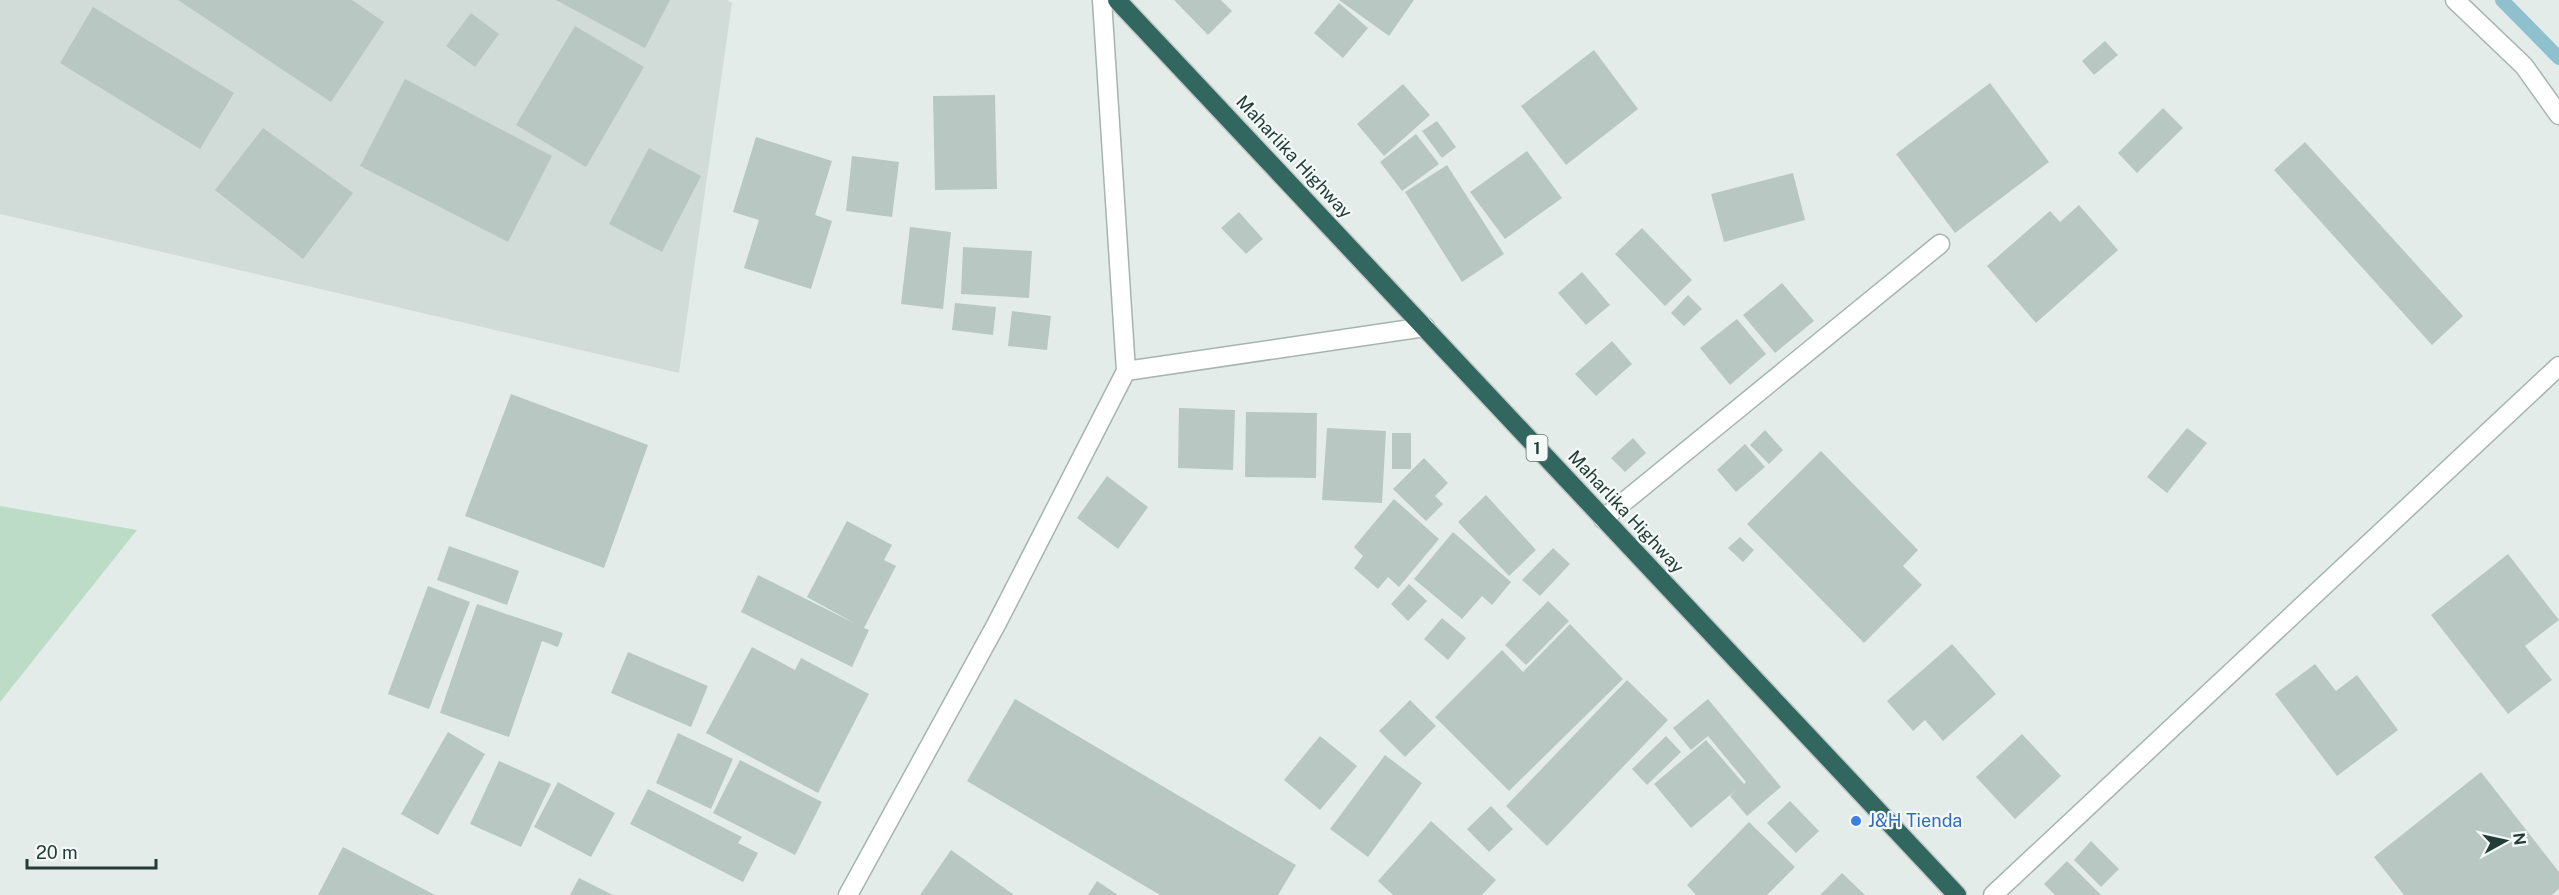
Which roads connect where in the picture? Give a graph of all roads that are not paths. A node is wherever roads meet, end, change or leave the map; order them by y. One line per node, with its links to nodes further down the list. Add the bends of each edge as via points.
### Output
1 (1102, 0): 8 (street)
2 (1117, 0): 6 (highway, Maharlika Highway / 1)
3 (2455, 0): 4 (street, via 2524,66)
4 (2559, 115)
5 (1940, 244): 9 (street)
6 (1425, 327): 8 (street); 9 (highway, Maharlika Highway / 1)
7 (2559, 366): 12 (street)
8 (1126, 371): 10 (street, via 998,622)
9 (1604, 519): 11 (highway, Maharlika Highway / 1)
10 (848, 895)
11 (1957, 895)
12 (1993, 895)

